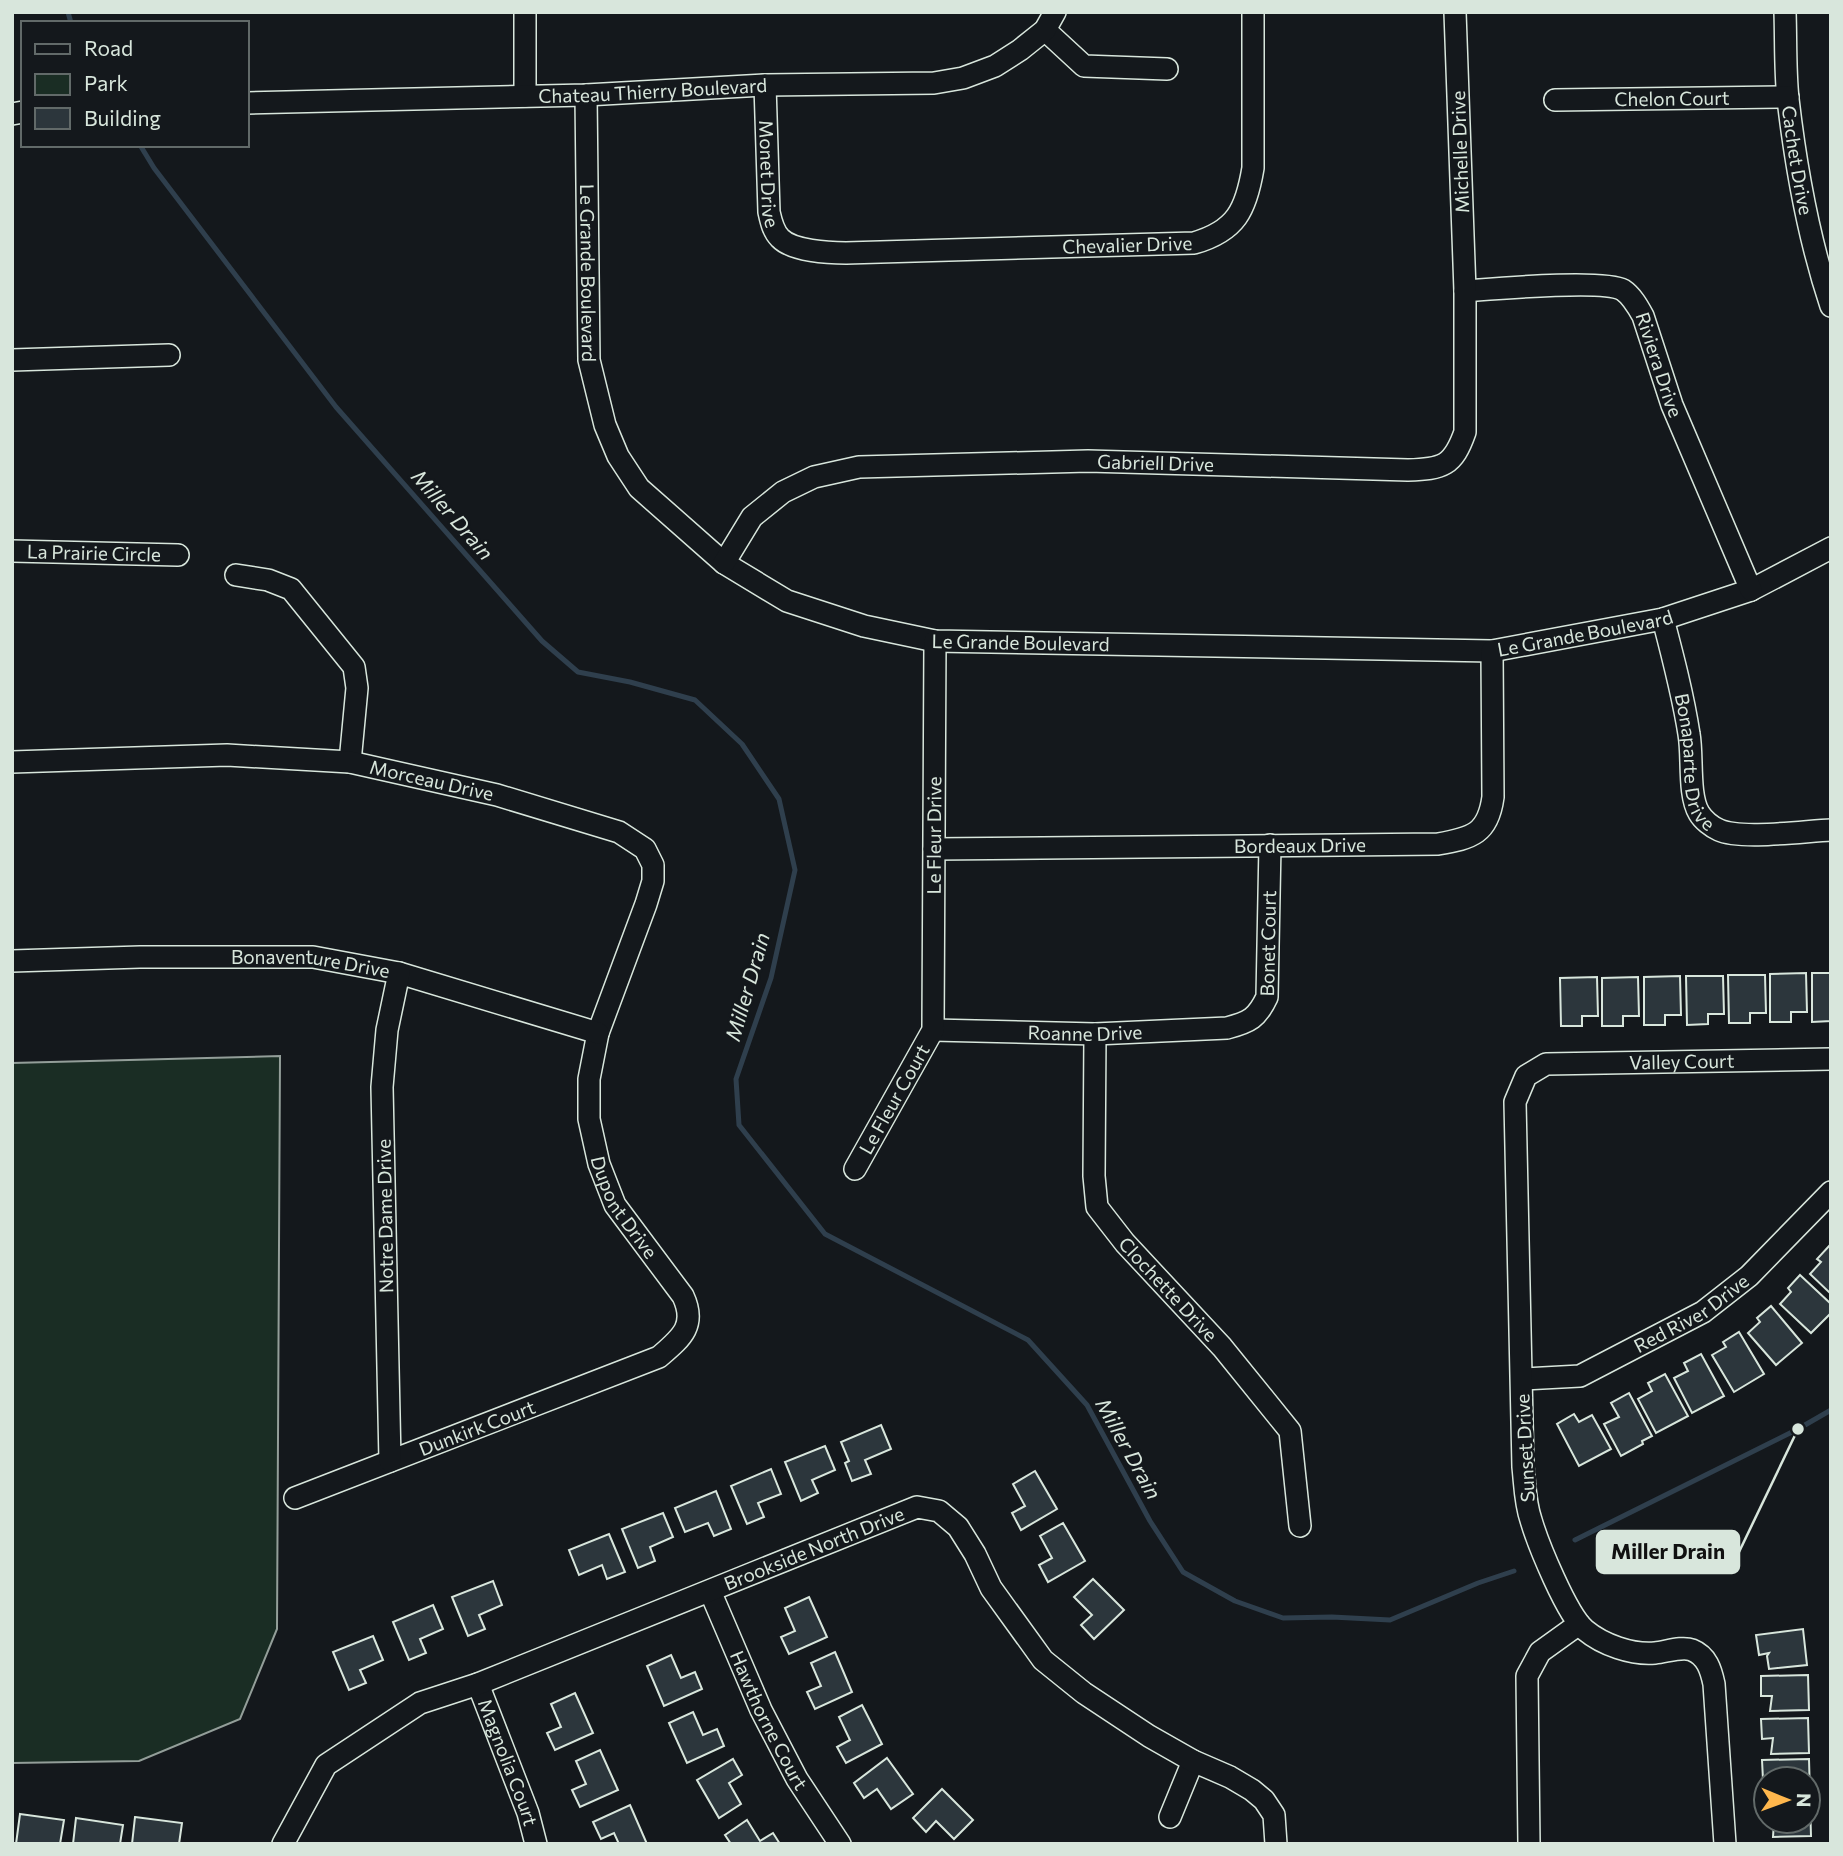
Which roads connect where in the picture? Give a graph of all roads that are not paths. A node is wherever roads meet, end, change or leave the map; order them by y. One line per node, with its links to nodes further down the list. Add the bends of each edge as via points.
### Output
1 (525, 12): 9 (street)
2 (1253, 12): 13 (street, Chevalier Drive, via 1253,168 1249,190 1235,219 1215,237 1194,243 846,253)
3 (1455, 12): 14 (street, Michelle Drive)
4 (1785, 12): 10 (street, Cachet Drive)
5 (1050, 21): 6 (street, via 1084,66); 7 (street, Chateau Thierry Boulevard, via 1020,50 964,78 933,83)
6 (1167, 69)
7 (765, 85): 8 (street, Chateau Thierry Boulevard); 13 (street, Monet Drive, via 769,212 781,240)
8 (586, 95): 9 (street, Chateau Thierry Boulevard); 21 (street, Le Grande Boulevard, via 589,360 596,395 618,456 639,488)
9 (525, 96): 12 (street, Chateau Thierry Boulevard)
10 (1788, 97): 11 (street, Chelon Court); 15 (street, Cachet Drive, via 1811,235)
11 (1555, 100)
12 (248, 103)
13 (800, 247)
14 (1465, 291): 21 (street, Gabriell Drive, via 1465,432 1459,450 1447,464 1408,470 1088,461 859,467 814,477 783,492 752,517); 23 (street, Riviera Drive, via 1609,286 1624,291 1636,303 1672,405)
15 (1831, 306)
16 (169, 355): 17 (street)
17 (12, 360)
18 (1831, 548): 23 (street, Le Grande Boulevard)
19 (12, 551): 20 (street, La Prairie Circle)
20 (178, 555)
21 (724, 563): 25 (street, Le Grande Boulevard, via 787,601 864,626)
22 (236, 575): 28 (street, via 291,589 354,667 357,688)
23 (1751, 590): 24 (street, Le Grande Boulevard)
24 (1663, 620): 26 (street, Le Grande Boulevard); 29 (street, Bonaparte Drive, via 1683,697 1698,812 1720,830 1736,834)
25 (935, 641): 26 (street, Le Grande Boulevard); 31 (street, Le Fleur Drive)
26 (1492, 651): 30 (street, Bordeaux Drive, via 1493,797 1490,818 1473,834 1438,844)
27 (12, 762): 28 (street, Morceau Drive, via 227,755)
28 (350, 762): 36 (street, Morceau Drive, via 497,795 619,832 645,849 653,865 653,881)
29 (1831, 830)
30 (1270, 845): 31 (street, Bordeaux Drive); 34 (street, Bonet Court, via 1268,997 1259,1013)
31 (934, 849): 35 (street, Le Fleur Drive)
32 (12, 961): 33 (street, Bonaventure Drive, via 313,957)
33 (399, 972): 36 (street, Bonaventure Drive); 44 (street, Notre Dame Drive, via 382,1087)
34 (1236, 1026): 37 (street, Roanne Drive)
35 (933, 1030): 37 (street, Roanne Drive); 40 (street, Le Fleur Court)
36 (598, 1033): 42 (street, Dupont Drive, via 589,1079 589,1119 599,1164 615,1205 689,1308 681,1337)
37 (1095, 1034): 46 (street, Clochette Drive, via 1097,1207 1290,1431)
38 (1831, 1059): 39 (street, Valley Court, via 1560,1063)
39 (1534, 1070): 43 (street, Sunset Drive, via 1526,1076 1515,1102)
40 (855, 1169)
41 (1831, 1192): 43 (street, Red River Drive, via 1749,1276 1703,1312 1580,1376)
42 (659, 1357): 44 (street, Dunkirk Court)
43 (1522, 1379): 48 (street, Sunset Drive, via 1523,1467 1531,1520)
44 (390, 1461): 45 (street, Dunkirk Court)
45 (295, 1499)
46 (1300, 1526)
47 (710, 1591): 49 (street, Brookside North Drive); 50 (street, Brookside North Drive, via 906,1510 939,1511 958,1527 991,1588 1044,1660 1084,1693); 54 (street, Hawthorne Court, via 761,1710 797,1779)
48 (1579, 1623): 56 (street, via 1540,1652 1527,1676); 57 (street, Sunset Drive, via 1605,1642 1634,1652 1691,1649 1704,1658 1714,1684)
49 (478, 1684): 52 (street, Brookside North Drive, via 420,1703 326,1766); 53 (street, Magnolia Court)
50 (1193, 1761): 51 (street); 55 (street, Brookside North Drive, via 1230,1777 1264,1800 1274,1815)
51 (1170, 1817)
52 (283, 1844)
53 (536, 1844)
54 (841, 1844)
55 (1276, 1844)
56 (1529, 1844)
57 (1725, 1844)

